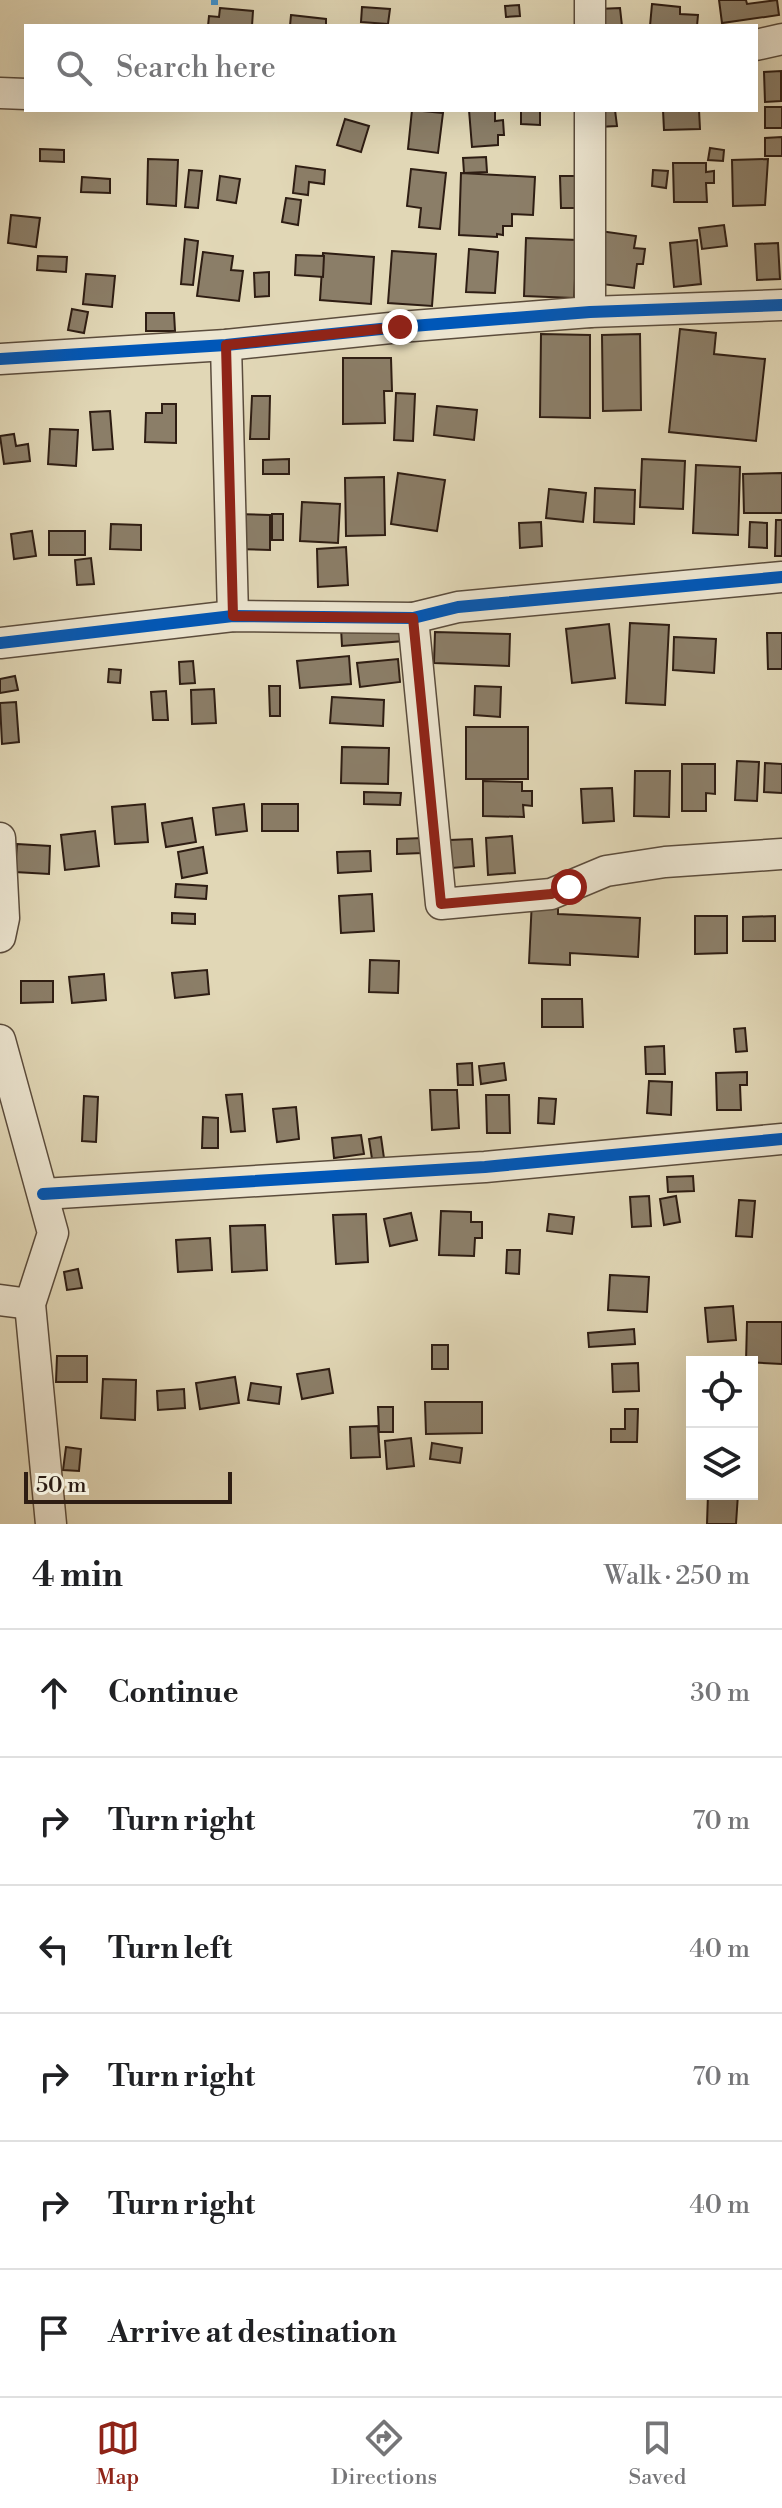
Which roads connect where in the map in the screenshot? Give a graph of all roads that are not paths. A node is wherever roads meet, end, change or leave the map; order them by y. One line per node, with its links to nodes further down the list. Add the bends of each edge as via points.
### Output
1 (590, 0): 2 (street)
2 (590, 24)
3 (782, 39): 4 (street)
4 (758, 45)
5 (0, 93): 6 (street)
6 (24, 94)
7 (590, 112): 9 (street)
8 (782, 305): 9 (street)
9 (590, 312): 10 (street)
10 (226, 345): 11 (street); 13 (street)
11 (0, 359)
12 (782, 577): 14 (street, via 458,607)
13 (233, 616): 14 (street); 15 (street)
14 (413, 618): 17 (street, via 441,904 551,894 606,871)
15 (0, 643)
16 (0, 838): 18 (street)
17 (782, 854)
18 (0, 937)
19 (0, 1040): 21 (street)
20 (782, 1139): 21 (street, via 485,1167)
21 (43, 1194): 23 (street, via 53,1233)
22 (0, 1300): 23 (street)
23 (30, 1304): 24 (street)
24 (51, 1524)

